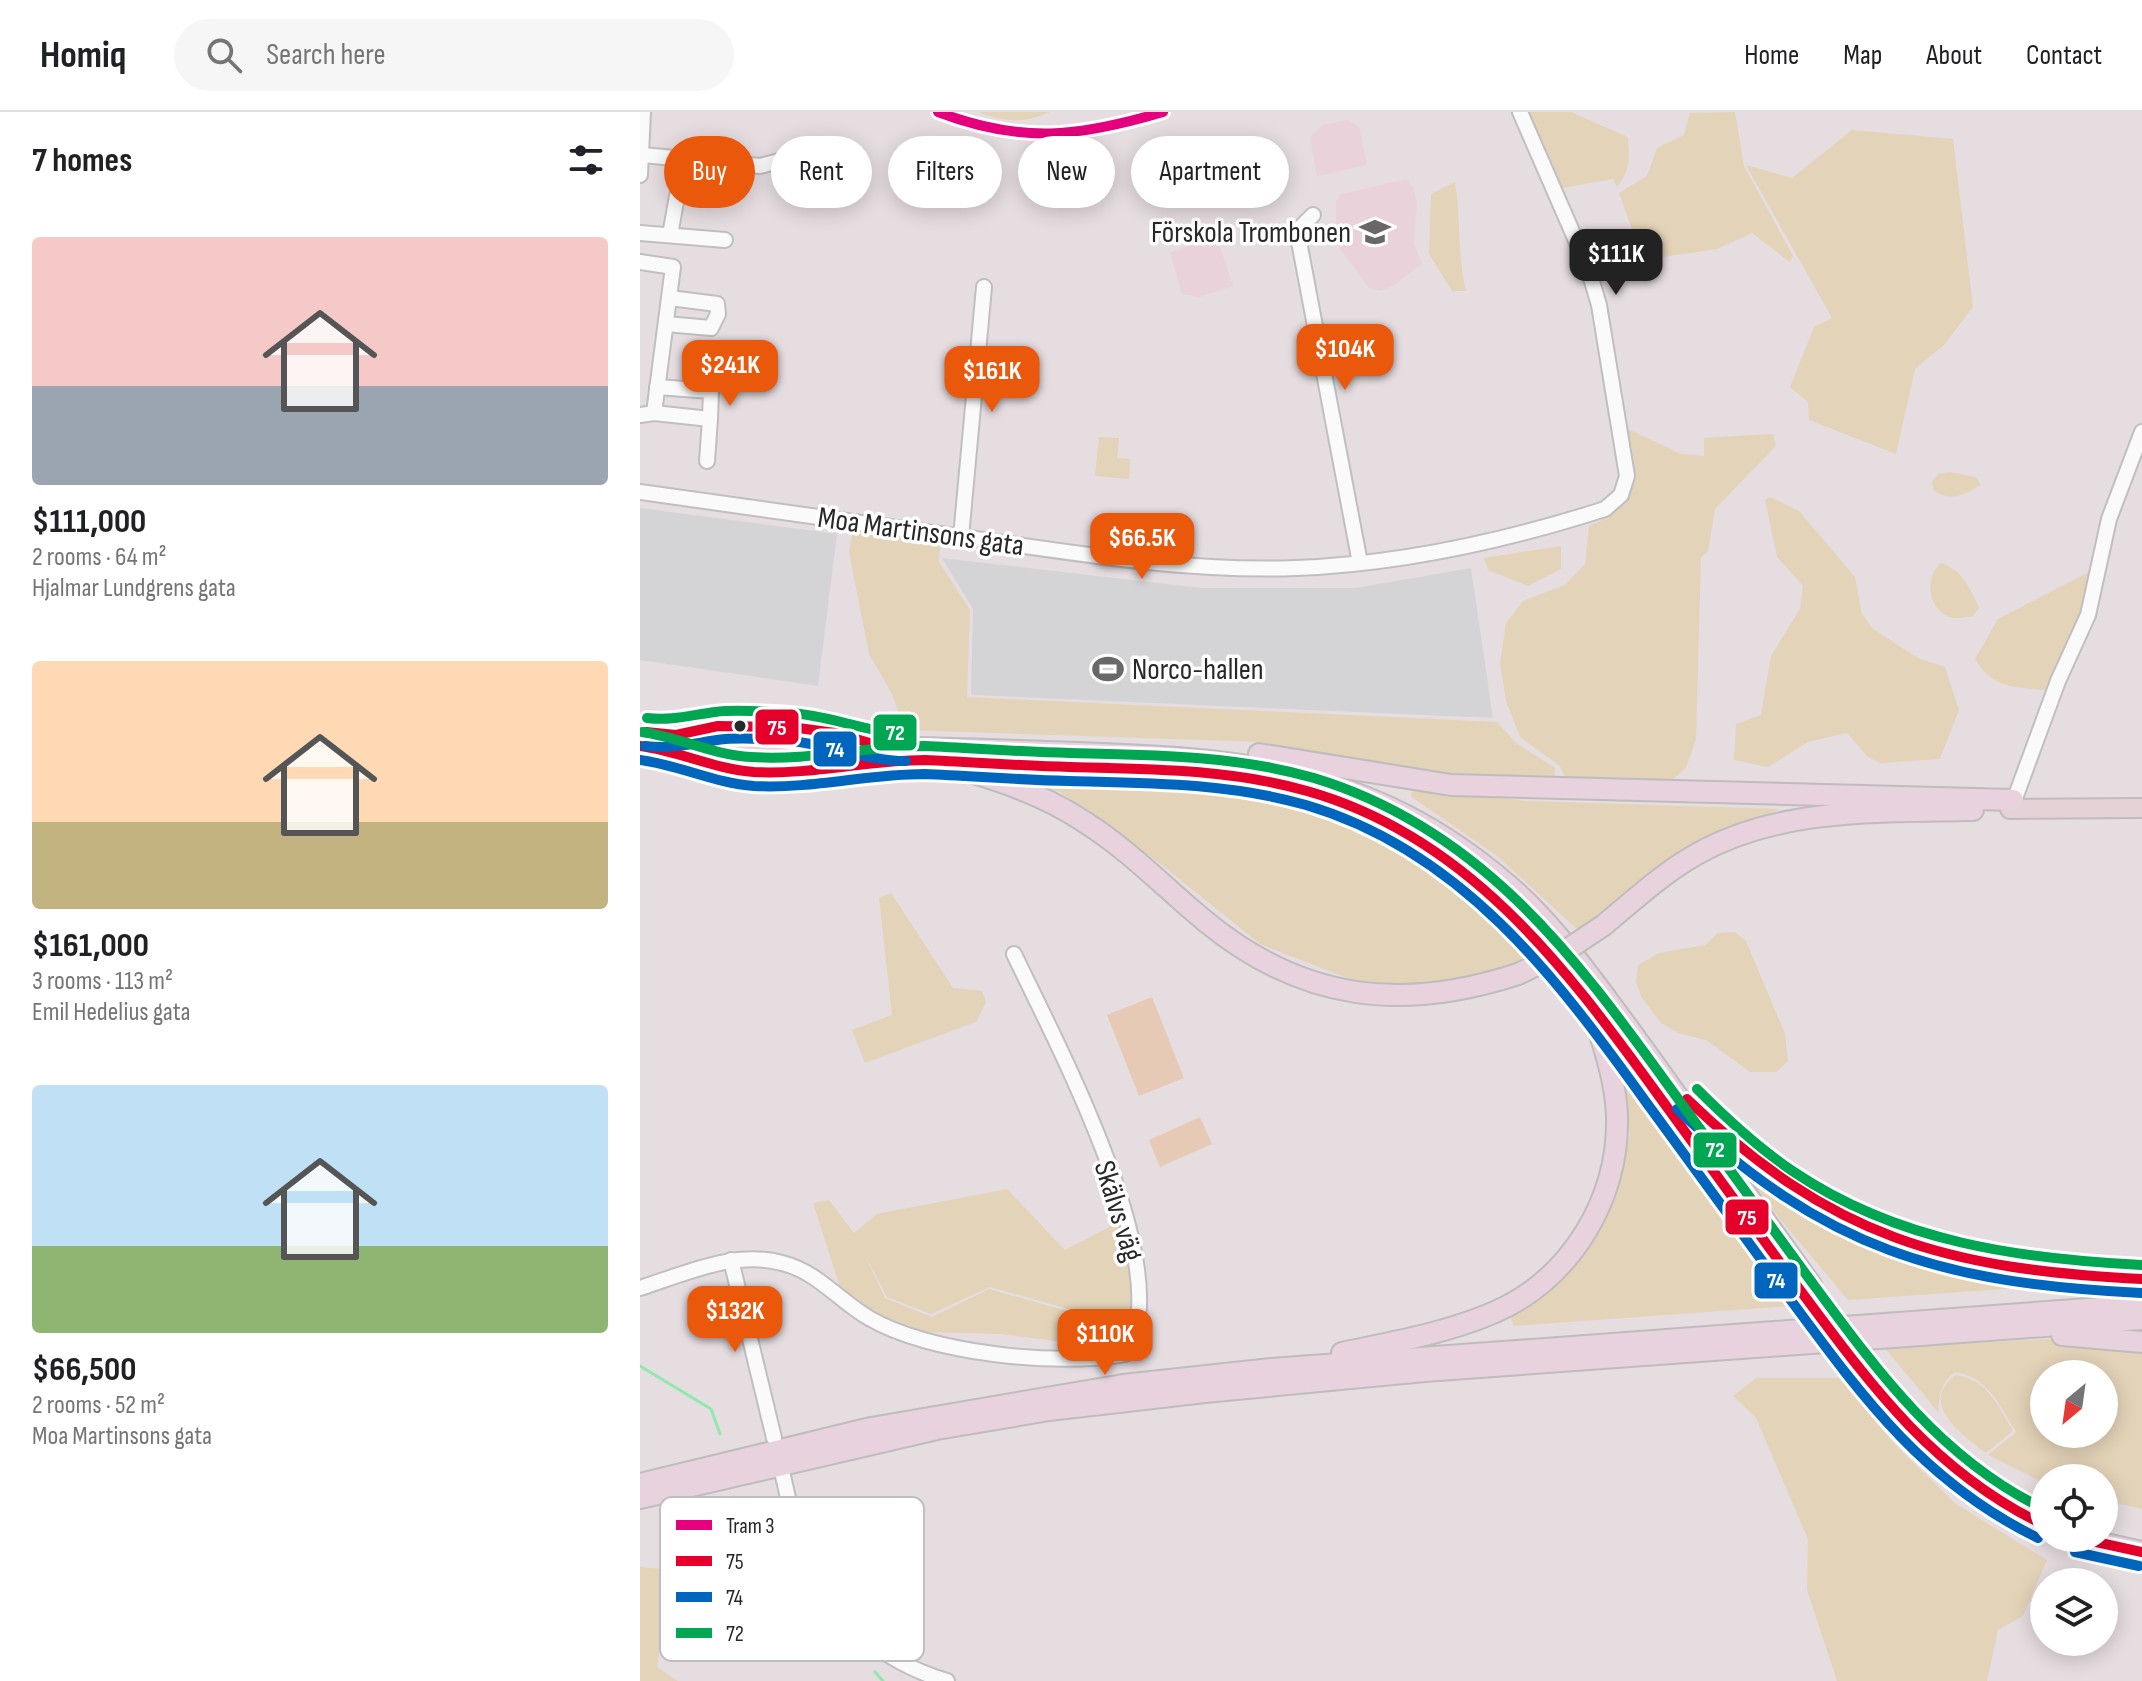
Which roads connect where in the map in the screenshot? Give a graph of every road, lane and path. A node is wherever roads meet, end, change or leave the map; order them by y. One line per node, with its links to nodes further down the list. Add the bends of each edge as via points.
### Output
1 (643, 112): 3 (street)
2 (1520, 112): 22 (street, Moa Martinsons gata, via 1599,305 1627,476 1621,495 1605,509 1510,537)
3 (642, 155): 4 (street); 5 (street)
4 (771, 163)
5 (640, 175)
6 (675, 208): 9 (street)
7 (1313, 215): 22 (street, via 1297,231)
8 (640, 233): 9 (street)
9 (670, 235): 10 (street)
10 (725, 240)
11 (640, 262): 13 (street, via 673,267)
12 (984, 287): 21 (street)
13 (670, 298): 14 (street); 14 (street, via 717,304 718,314 711,328)
14 (666, 324): 15 (street)
15 (657, 387): 16 (street); 17 (street, via 711,391)
16 (647, 414): 17 (street)
17 (710, 419): 19 (street)
18 (2142, 432): 27 (street, via 2109,519 2088,615)
19 (707, 461)
20 (640, 492): 21 (street, Moa Martinsons gata)
21 (961, 537): 22 (street, Moa Martinsons gata, via 1176,565 1246,569)
22 (1360, 563)
23 (640, 731): 25 (highway, via 768,742)
24 (640, 746): 26 (highway)
25 (1175, 757): 27 (highway, via 1242,752 1479,786); 29 (highway, via 1274,769 1324,782)
26 (937, 762): 27 (highway, bridge, via 1007,783 1081,819 1254,957 1308,982 1362,994 1420,996 1518,974 1604,925 1697,854 1776,823); 29 (highway, via 1233,776)
27 (2012, 804): 28 (main road)
28 (2142, 807)
29 (1377, 809): 31 (highway, via 1501,898); 32 (highway, via 1436,832 1510,887 1542,918)
30 (1014, 954): 33 (street, Skälvs väg, via 1126,1214 1139,1265 1140,1297 1134,1342 1125,1354 1101,1359 1021,1355 931,1344 871,1320 815,1276 781,1262)
31 (1589, 999): 35 (highway); 41 (highway, via 1615,1091 1615,1155 1598,1210 1565,1260 1530,1292 1484,1316)
32 (1657, 1068): 34 (highway, via 1757,1165 1799,1195 1868,1231 1980,1264); 35 (highway)
33 (731, 1260): 36 (street, Skälvs väg); 43 (street)
34 (2142, 1279)
35 (1805, 1287): 42 (highway)
36 (640, 1288)
37 (2142, 1305): 41 (highway)
38 (2142, 1319): 39 (highway)
39 (1986, 1331): 40 (highway); 47 (highway, via 1425,1371 1049,1410 875,1442)
40 (2142, 1342)
41 (1271, 1369): 45 (highway, via 1123,1385 934,1416)
42 (1873, 1378): 48 (highway, via 1958,1458); 49 (highway, via 1902,1421 1948,1465)
43 (774, 1438)
44 (782, 1472): 46 (street)
45 (640, 1484)
46 (788, 1497)
47 (640, 1498)
48 (2030, 1505)
49 (2030, 1519)
50 (2118, 1535): 51 (highway)
51 (2142, 1539)
52 (2118, 1547): 53 (highway)
53 (2142, 1552)
54 (898, 1661): 55 (street)
55 (947, 1681)

